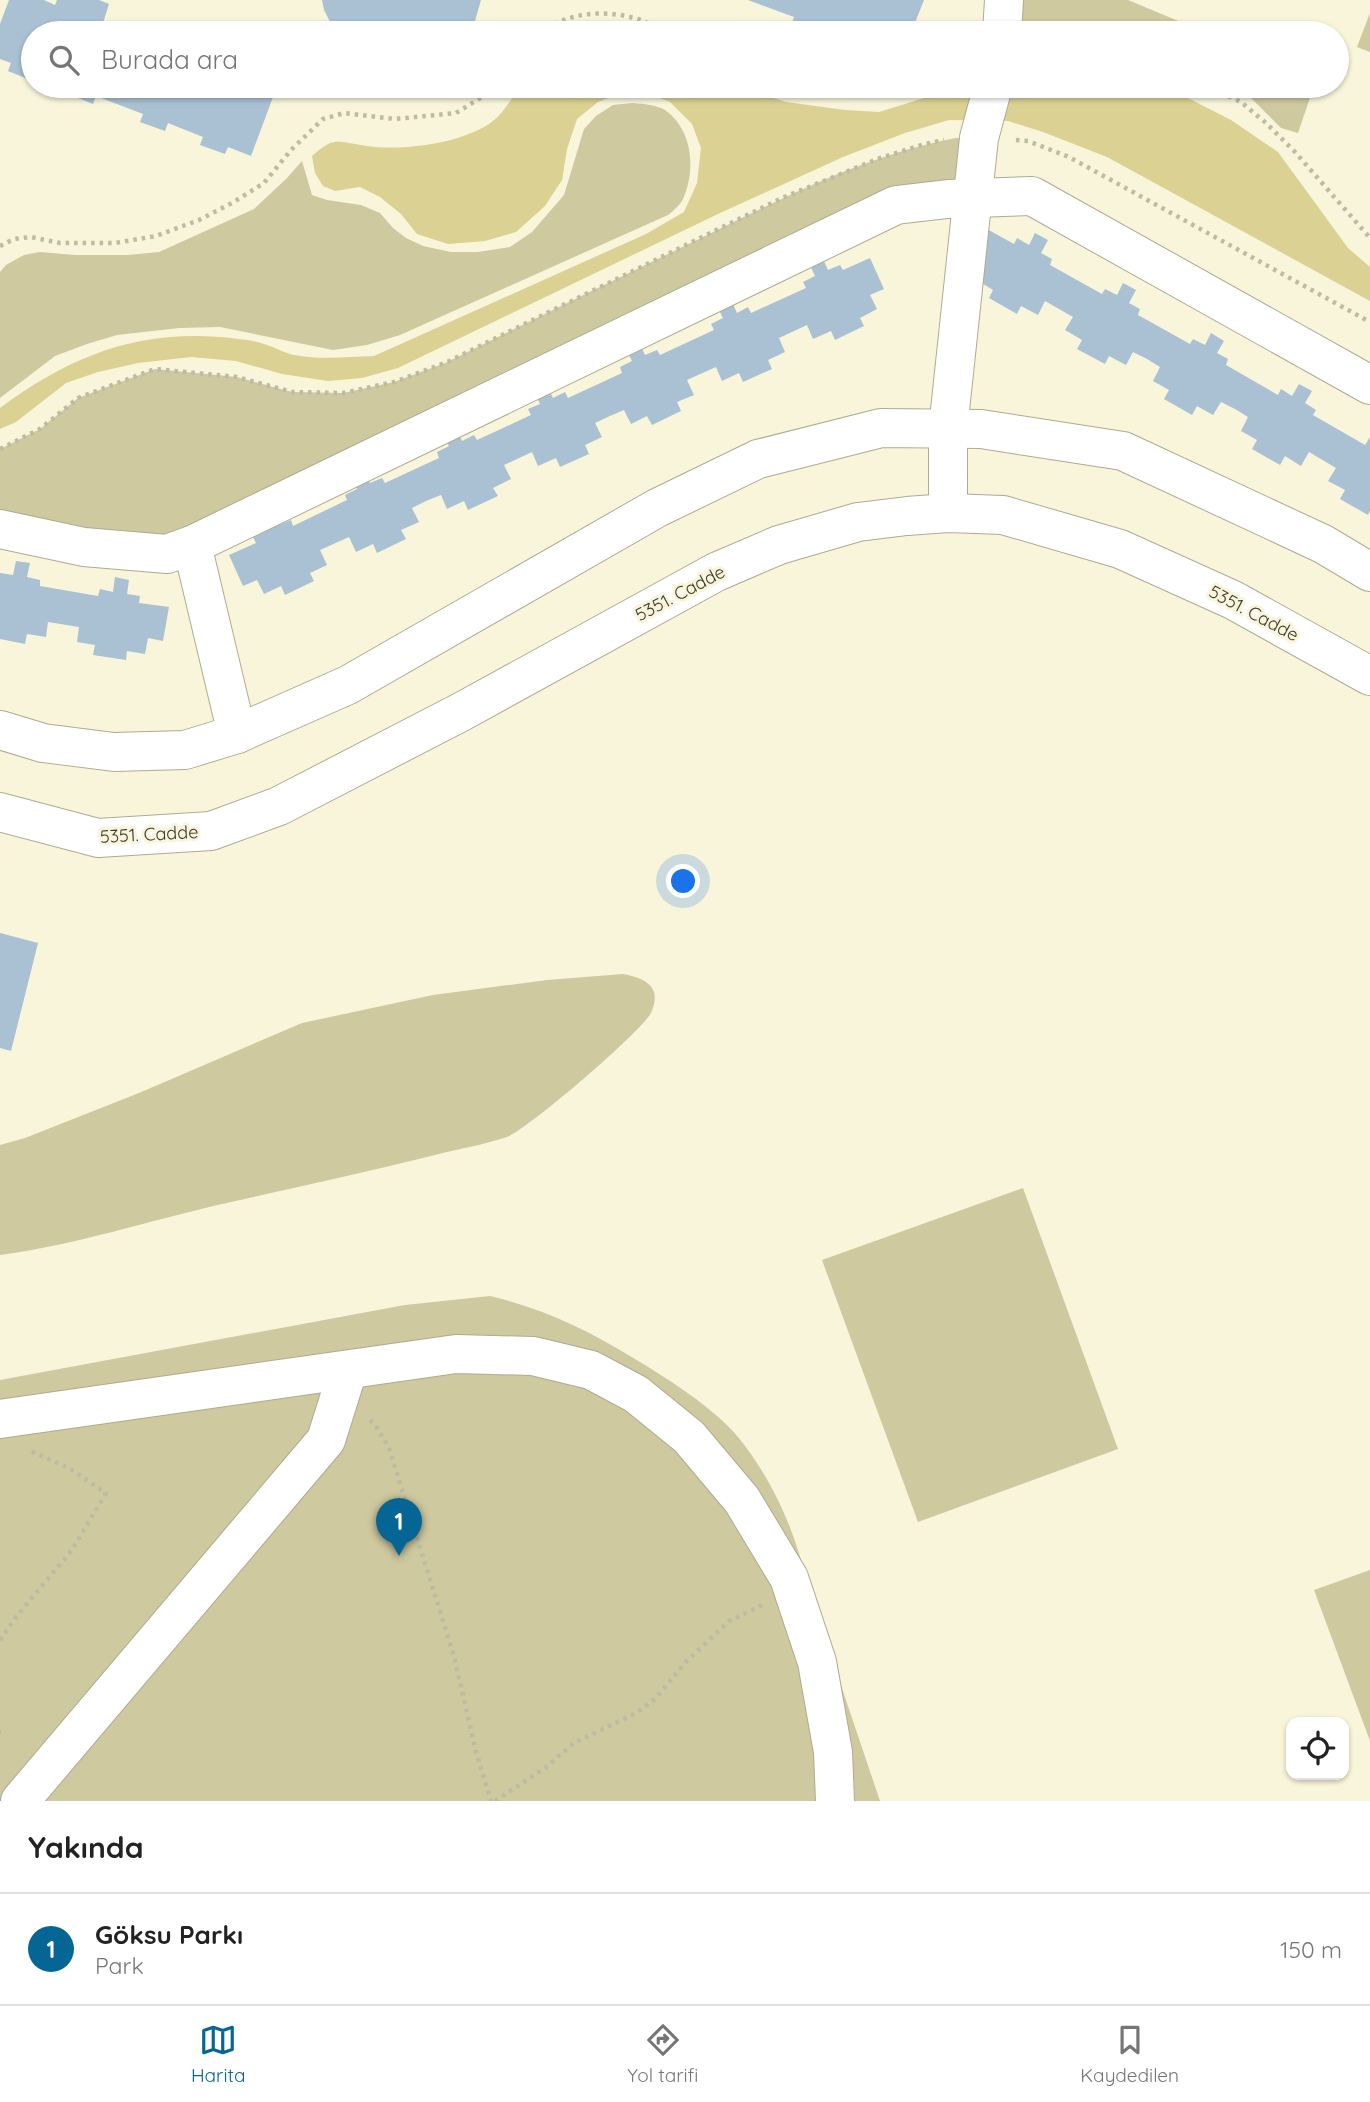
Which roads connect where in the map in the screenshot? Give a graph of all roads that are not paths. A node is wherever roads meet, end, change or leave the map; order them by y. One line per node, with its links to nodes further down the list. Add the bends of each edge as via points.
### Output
1 (1004, 0): 2 (street)
2 (1003, 21)
3 (990, 98): 4 (street, via 979,138)
4 (973, 198): 5 (street, via 1032,196); 6 (street); 9 (street, via 896,205)
5 (1370, 385)
6 (948, 429): 7 (street); 10 (street, via 981,429 1123,451 1323,544); 13 (street, via 881,428 758,459 657,508 348,685)
7 (948, 513): 11 (street, 5351. Cadde, via 1003,515 1120,549 1233,600); 14 (street, 5351. Cadde, via 858,522 779,545 716,572 279,806 211,831 99,838)
8 (0, 529): 9 (street, via 84,547 167,554)
9 (192, 545): 13 (street)
10 (1370, 572)
11 (1370, 676)
12 (0, 730): 13 (street, via 43,743 114,752 185,750)
13 (237, 734)
14 (0, 812)
15 (348, 1370): 16 (street); 17 (street, via 326,1440); 18 (street, via 456,1354 533,1356 592,1370 636,1395 689,1437 742,1500 789,1578 817,1662 833,1752)
16 (9, 1433)
17 (20, 1801)
18 (835, 1801)

